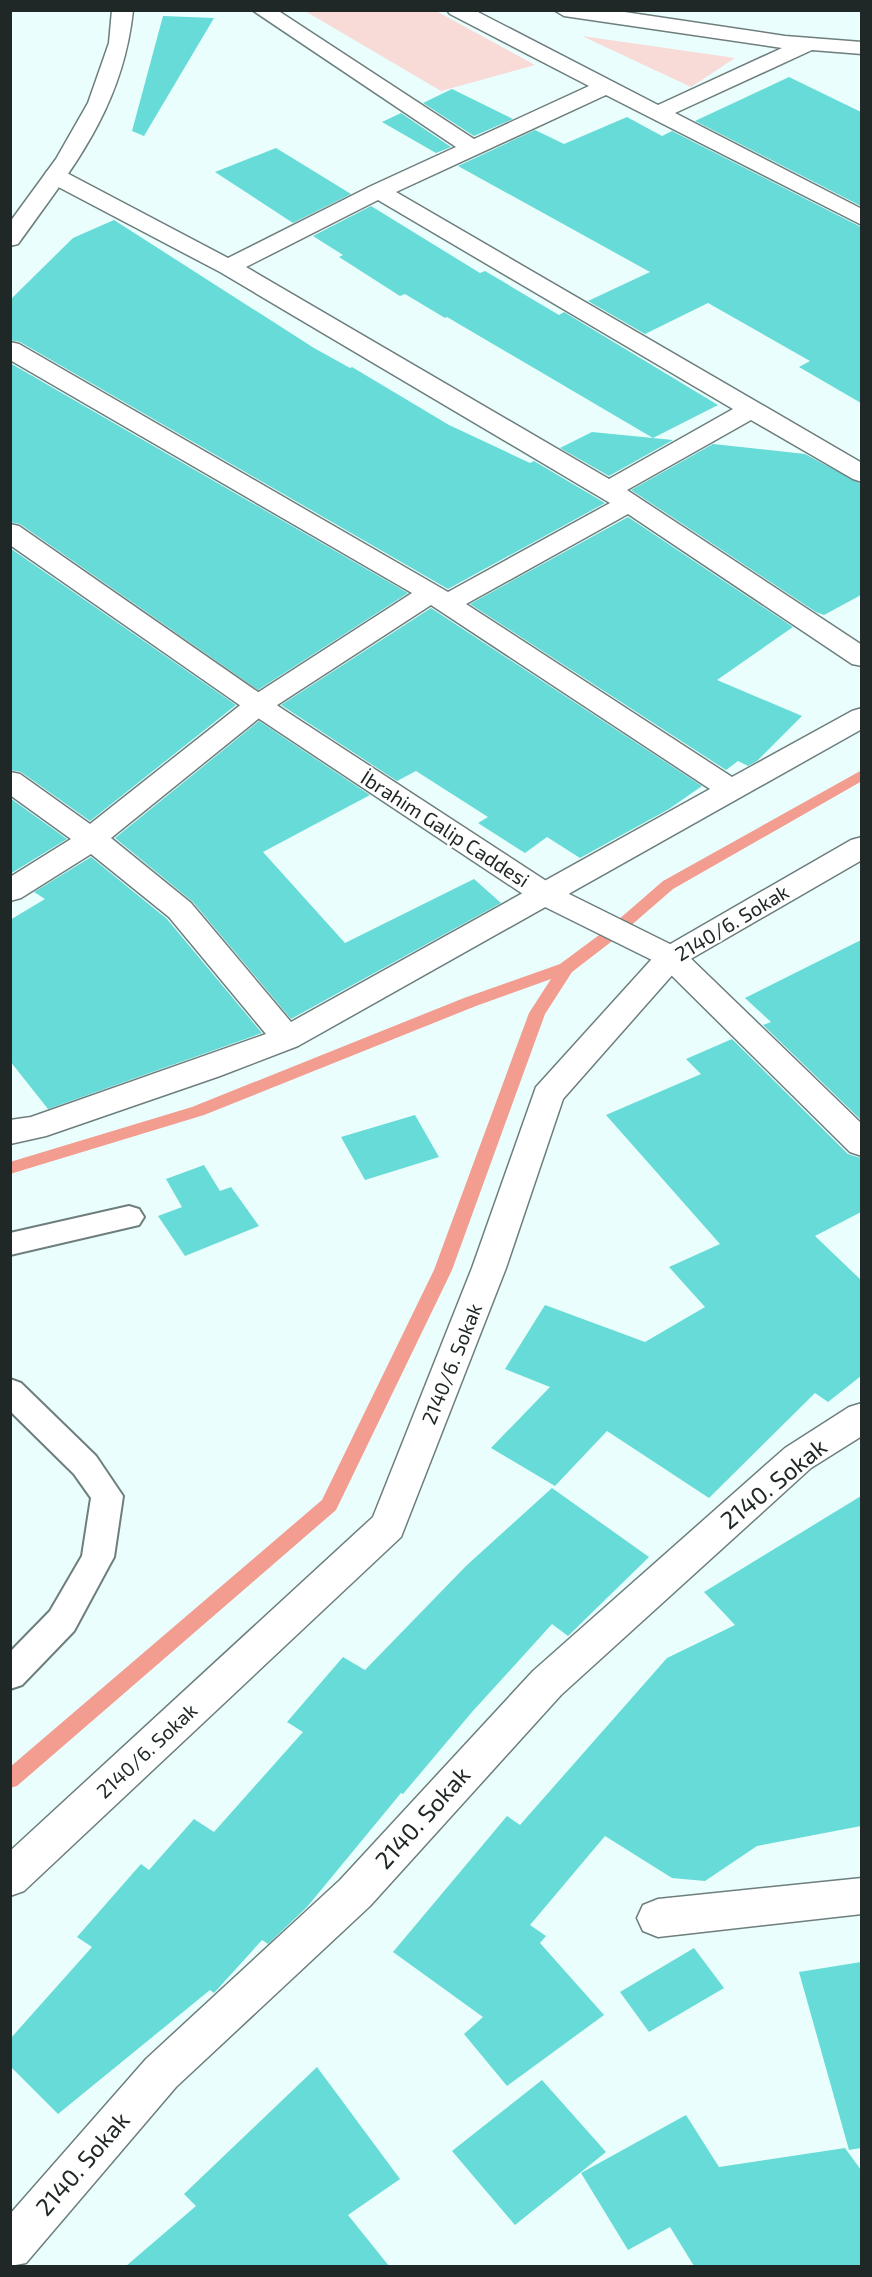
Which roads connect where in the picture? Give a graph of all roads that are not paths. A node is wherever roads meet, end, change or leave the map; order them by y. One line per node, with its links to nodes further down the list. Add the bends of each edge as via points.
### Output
1 (123, 10): 10 (street, via 112,76 88,127)
2 (262, 10): 9 (street)
3 (457, 10): 7 (street)
4 (564, 10): 5 (street)
5 (809, 44): 6 (street); 8 (street)
6 (861, 48)
7 (606, 87): 8 (street); 9 (street)
8 (658, 113): 12 (street)
9 (473, 148): 11 (street)
10 (55, 176): 13 (street); 14 (street)
11 (380, 191): 14 (street); 16 (street)
12 (861, 218)
13 (10, 239)
14 (228, 267): 18 (street)
15 (10, 349): 20 (street)
16 (751, 409): 17 (street); 18 (street)
17 (861, 474)
18 (619, 497): 20 (street); 21 (street)
19 (10, 532): 22 (street, İbrahim Galip Caddesi)
20 (438, 599): 22 (street); 25 (street)
21 (861, 658)
22 (258, 705): 26 (street); 29 (street, İbrahim Galip Caddesi)
23 (861, 717): 25 (street)
24 (10, 780): 26 (street)
25 (731, 790): 29 (street)
26 (91, 839): 28 (street); 31 (street, via 180,910)
27 (861, 848): 30 (street, 2140/6. Sokak)
28 (10, 891)
29 (546, 895): 30 (street, İbrahim Galip Caddesi); 31 (street)
30 (671, 957): 33 (street, İbrahim Galip Caddesi); 39 (street, 2140/6. Sokak, via 548,1095 489,1268 387,1526)
31 (287, 1038): 32 (street, via 34,1128)
32 (10, 1132)
33 (861, 1144)
34 (129, 1217): 35 (lane)
35 (10, 1244)
36 (10, 1391): 38 (lane, via 85,1465 107,1496 98,1557 62,1621)
37 (861, 1417): 42 (street, 2140. Sokak, via 798,1458 547,1683 355,1893 161,2073)
38 (10, 1675)
39 (10, 1878)
40 (861, 1896): 41 (street)
41 (658, 1918)
42 (10, 2248)

